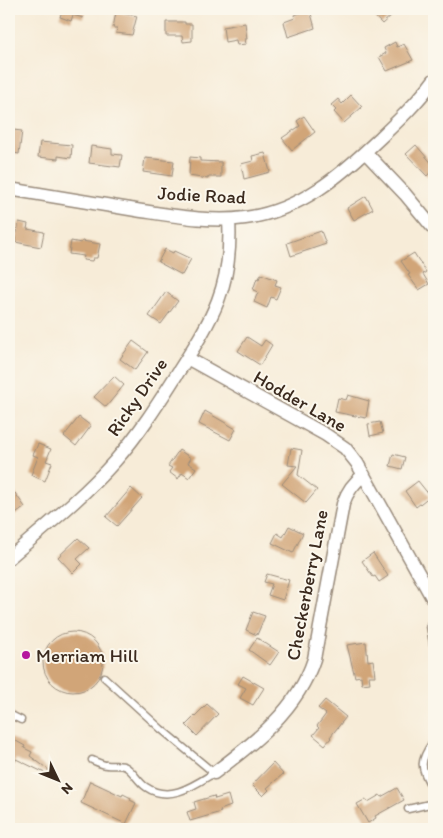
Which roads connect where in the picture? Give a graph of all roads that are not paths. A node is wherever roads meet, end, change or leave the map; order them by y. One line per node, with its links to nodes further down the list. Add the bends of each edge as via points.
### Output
1 (434, 80): 2 (street, Jodie Road, via 410,109)
2 (365, 152): 4 (street, Jodie Road, via 306,198 260,215); 5 (street)
3 (9, 189): 4 (street, Jodie Road, via 177,216)
4 (229, 220): 6 (street, Ricky Drive, via 230,252 224,283 212,317)
5 (434, 229)
6 (187, 358): 7 (street, Hodder Lane, via 337,442 351,454); 8 (street, Ricky Drive, via 143,426 115,460 82,494)
7 (364, 475): 9 (street, Hodder Lane); 17 (street, Checkerberry Lane, via 351,488 343,504 317,645 305,682 273,722)
8 (9, 558)
9 (434, 601)
10 (434, 617): 11 (lane, via 430,631)
11 (434, 649)
12 (104, 676): 17 (lane)
13 (9, 714): 14 (lane)
14 (21, 720)
15 (434, 740): 18 (lane, via 425,754 422,767)
16 (92, 760): 17 (lane, Checkerberry Lane, via 126,767 146,787 169,794 193,786)
17 (214, 773)
18 (434, 792)
19 (434, 803): 20 (lane)
20 (408, 809)

